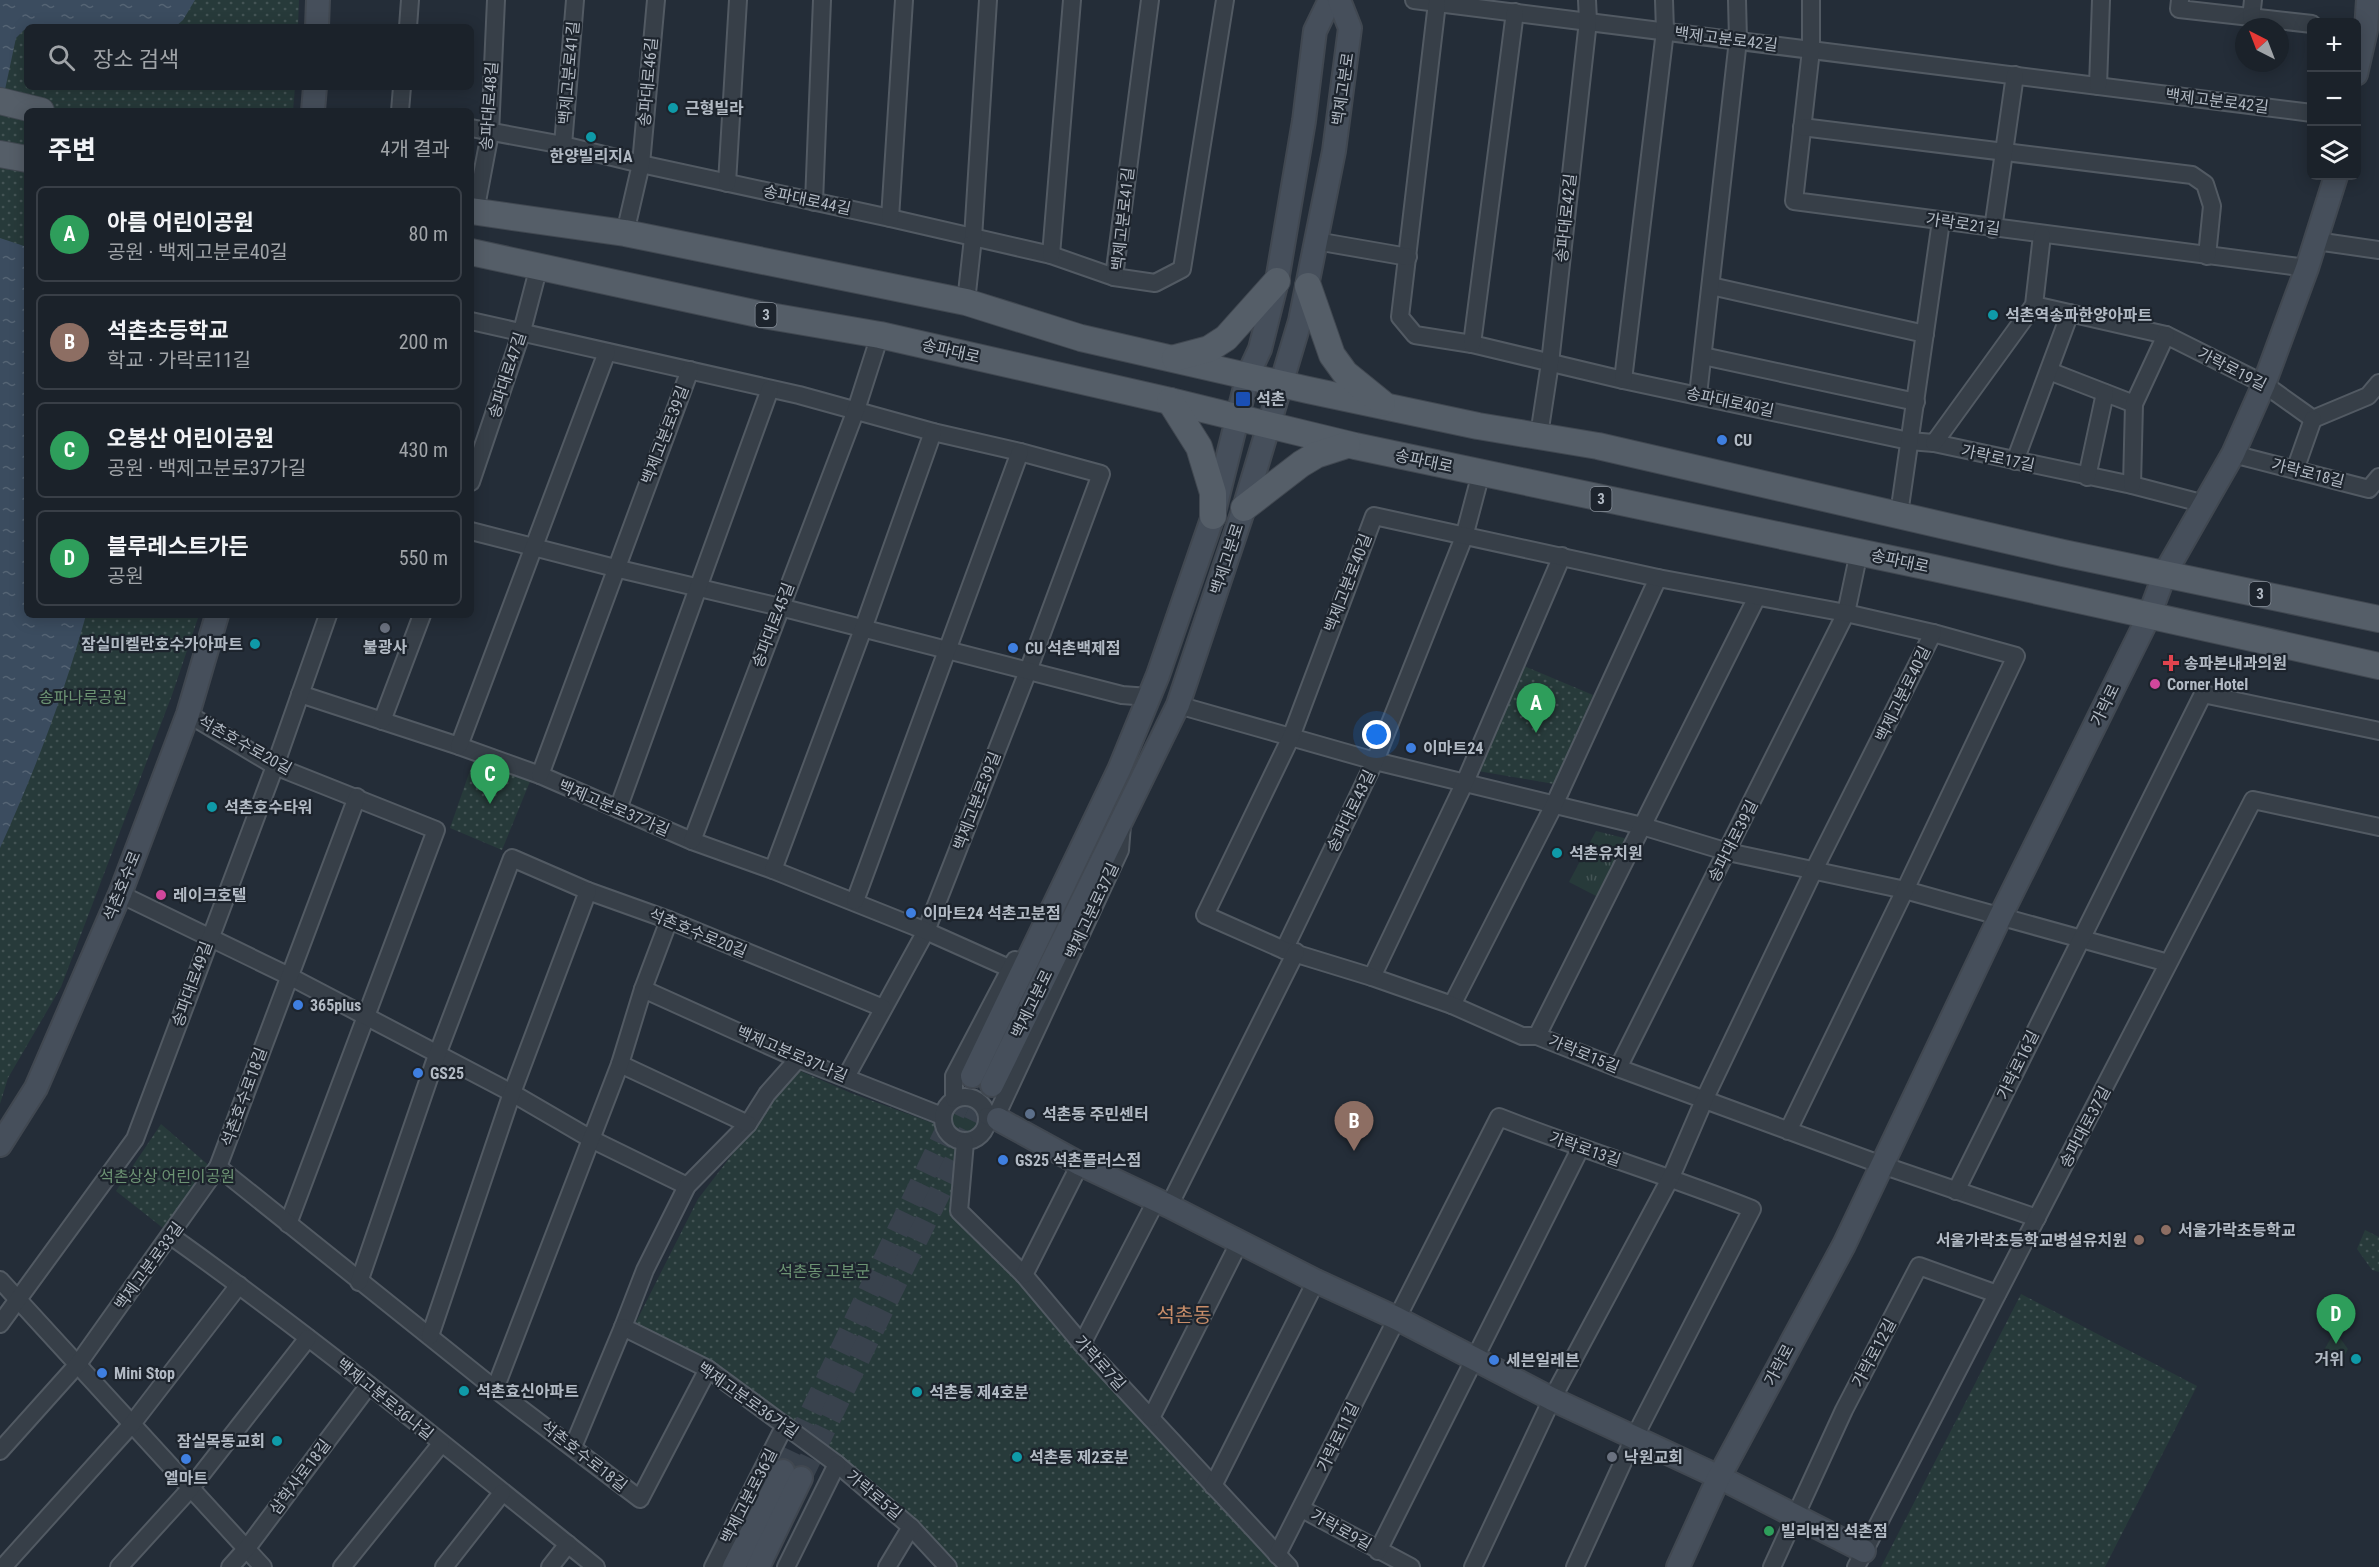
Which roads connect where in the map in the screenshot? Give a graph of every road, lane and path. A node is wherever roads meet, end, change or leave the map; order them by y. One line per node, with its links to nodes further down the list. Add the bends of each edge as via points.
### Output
1 (318, 0): 29 (street)
2 (410, 0): 30 (street)
3 (496, 0): 47 (street, 송파대로48길)
4 (575, 0): 48 (street, 백제고분로41길)
5 (656, 0): 52 (street, 송파대로46길)
6 (738, 0): 54 (street)
7 (822, 0): 55 (street)
8 (904, 0): 58 (street)
9 (988, 0): 63 (street)
10 (1072, 0): 68 (street)
11 (1150, 0): 73 (street, 백제고분로41길)
12 (1225, 0): 73 (street, 백제고분로41길, via 1182,269 1155,283)
13 (1330, 0): 74 (street, 백제고분로, via 1315,31)
14 (1339, 0): 64 (street, 백제고분로, via 1350,28 1334,152)
15 (1414, 0): 24 (street, 백제고분로42길)
16 (1587, 0): 27 (street, 송파대로42길)
17 (1664, 0): 33 (street)
18 (1737, 0): 34 (street)
19 (1811, 0): 35 (street, 가락로21길)
20 (2098, 0): 37 (street)
21 (2180, 0): 26 (street, via 2179,9)
22 (2253, 0): 26 (street)
23 (2368, 0): 32 (street)
24 (1437, 3): 25 (street, 백제고분로42길); 70 (street)
25 (1515, 12): 27 (street, 백제고분로42길); 85 (street)
26 (2251, 18)
27 (1588, 21): 33 (street, 백제고분로42길); 89 (street, 송파대로42길)
28 (2289, 22): 31 (street)
29 (318, 24)
30 (408, 24)
31 (2307, 24)
32 (2361, 29)
33 (1665, 31): 34 (street, 백제고분로42길); 93 (street)
34 (1738, 40): 35 (street, 백제고분로42길); 75 (street)
35 (1811, 50): 36 (street, 백제고분로42길); 45 (street, 가락로21길)
36 (2015, 75): 37 (street, 백제고분로42길); 49 (street)
37 (2098, 86): 44 (street, 백제고분로42길)
38 (315, 90): 42 (street)
39 (402, 90): 43 (street)
40 (0, 101): 41 (main road)
41 (30, 108)
42 (313, 108)
43 (400, 108)
44 (2307, 112)
45 (1802, 127): 49 (street); 59 (street, 가락로21길, via 1794,201)
46 (474, 129): 47 (street)
47 (490, 133): 48 (street); 56 (street, 송파대로48길)
48 (563, 145): 52 (street)
49 (2004, 153): 60 (street); 69 (street, via 2192,175 2205,184 2212,206)
50 (0, 154): 51 (main road)
51 (24, 159)
52 (641, 164): 54 (street, 송파대로44길); 61 (street, 송파대로46길)
53 (2335, 180): 65 (street, 가락로)
54 (727, 183): 55 (street, 송파대로44길)
55 (814, 202): 58 (street, 송파대로44길)
56 (474, 206)
57 (474, 211): 61 (main road, 3)
58 (890, 218): 63 (street, 송파대로44길)
59 (1941, 221): 60 (street, 가락로21길); 82 (street)
60 (1993, 229): 62 (street, 가락로21길)
61 (625, 232): 77 (main road, 3)
62 (2042, 235): 69 (street, 가락로21길); 78 (street)
63 (973, 238): 68 (street, 송파대로44길); 77 (street)
64 (1316, 241): 70 (street); 76 (street, 백제고분로)
65 (2316, 241): 66 (street); 72 (street, 가락로)
66 (2379, 250)
67 (474, 253): 71 (main road, 송파대로 / 3)
68 (1051, 255): 73 (street, 송파대로44길)
69 (2207, 256): 72 (street, 가락로21길)
70 (1408, 257): 85 (street, via 1400,317 1415,335)
71 (539, 266): 81 (street, 송파대로47길); 83 (main road, 송파대로 / 3, via 758,314)
72 (2307, 268): 96 (street, 가락로)
73 (1114, 277)
74 (1277, 281): 88 (main road, via 1226,338 1209,349); 92 (street, 백제고분로, via 1260,349)
75 (1711, 285): 82 (street); 87 (street)
76 (1308, 286): 94 (street, 백제고분로); 103 (main road, via 1332,355 1345,374)
77 (966, 302): 88 (main road, 3, via 1081,338)
78 (2034, 305): 79 (street, 가락로19길); 111 (street)
79 (2070, 314): 84 (street, 가락로19길); 91 (street)
80 (474, 322): 81 (street)
81 (522, 331): 86 (street); 117 (street, 송파대로47길)
82 (1925, 334): 101 (street)
83 (880, 335): 100 (main road, 송파대로 / 3); 104 (street, 송파대로45길)
84 (2166, 335): 96 (street, 가락로19길); 102 (street)
85 (1472, 344): 89 (street)
86 (607, 352): 90 (street); 128 (street)
87 (1703, 356): 99 (street); 101 (street)
88 (1172, 359): 92 (main road, 3)
89 (1550, 363): 93 (street, 송파대로40길); 109 (street, 송파대로42길)
90 (690, 370): 97 (street); 131 (street, 백제고분로39길)
91 (2049, 371): 98 (street); 115 (street)
92 (1248, 375): 94 (main road, 3); 105 (street, 백제고분로)
93 (1623, 380): 99 (street, 송파대로40길)
94 (1281, 383): 103 (main road, 3); 107 (street, 백제고분로)
95 (2379, 383): 106 (street, via 2368,396)
96 (2264, 384): 106 (street, 가락로19길); 114 (street, 가락로)
97 (770, 389): 104 (street); 134 (street)
98 (2105, 393): 102 (street); 119 (street)
99 (1698, 394): 110 (street, 송파대로40길)
100 (1170, 400): 105 (main road, 송파대로 / 3); 125 (main road, via 1199,447 1213,493)
101 (1916, 402): 110 (street)
102 (2134, 404): 121 (street)
103 (1384, 405): 109 (main road, 3)
104 (856, 410): 108 (street); 136 (street, 송파대로45길)
105 (1239, 418): 107 (main road, 송파대로 / 3); 125 (street, 백제고분로)
106 (2313, 419): 116 (street)
107 (1269, 425): 112 (main road, 송파대로 / 3); 123 (street, 백제고분로)
108 (933, 432): 113 (street); 143 (street)
109 (1539, 435): 124 (main road, 3)
110 (1909, 441): 111 (street, 가락로17길); 124 (street)
111 (1934, 443): 115 (street, 가락로17길)
112 (1347, 445): 118 (main road, 송파대로 / 3); 123 (main road, via 1301,464)
113 (1020, 452): 145 (street); 147 (street, 백제고분로39길, via 1101,474)
114 (2233, 454): 116 (street, 가락로18길); 122 (street, 가락로)
115 (2015, 461): 119 (street, 가락로17길)
116 (2295, 470): 120 (street, 가락로18길, via 2369,489)
117 (474, 473)
118 (1481, 473): 127 (street, 송파대로43길); 129 (main road, 송파대로 / 3)
119 (2087, 477): 121 (street, 가락로17길)
120 (2379, 477)
121 (2132, 485): 122 (street, 가락로17길)
122 (2205, 504): 132 (street, 가락로)
123 (1244, 508): 150 (street, 백제고분로)
124 (1899, 514): 132 (main road, 3)
125 (1213, 516): 149 (street, 백제고분로)
126 (474, 532): 128 (street)
127 (1464, 537): 130 (street); 154 (street, 백제고분로40길, via 1374,516); 156 (street, 송파대로43길)
128 (532, 547): 131 (street); 155 (street)
129 (1859, 552): 137 (street, 송파대로39길); 138 (main road, 송파대로 / 3)
130 (1562, 556): 133 (street); 159 (street)
131 (615, 568): 134 (street); 158 (street, 백제고분로39길)
132 (2165, 573): 138 (street, 가락로); 142 (main road, 3)
133 (1658, 578): 135 (street); 161 (street)
134 (697, 587): 136 (street); 162 (street)
135 (1757, 597): 137 (street); 165 (street)
136 (780, 607): 143 (street); 167 (street, 송파대로45길)
137 (1846, 613): 144 (street); 168 (street, 송파대로39길)
138 (2149, 616): 146 (main road, 송파대로 / 3); 175 (street, 가락로)
139 (216, 618): 151 (street, 석촌호수로)
140 (327, 618): 148 (street, 송파대로49길)
141 (421, 618): 152 (street)
142 (2379, 619)
143 (863, 629): 145 (street); 169 (street)
144 (1933, 633): 170 (street, 백제고분로40길); 171 (street, 백제고분로40길, via 2016,656)
145 (949, 650): 147 (street); 174 (street)
146 (2379, 666)
147 (1028, 671): 149 (street, via 1122,695); 177 (street, 백제고분로39길)
148 (300, 694): 152 (street, 백제고분로37가길); 157 (street, 송파대로49길)
149 (1149, 697): 163 (street, 백제고분로)
150 (1178, 705): 154 (street); 164 (street, 백제고분로)
151 (188, 714): 157 (street, 석촌호수로20길); 173 (street, 석촌호수로)
152 (382, 721): 155 (street, 백제고분로37가길)
153 (2379, 731): 179 (street, 가락로16길, via 2203,694)
154 (1291, 737): 156 (street); 180 (street, 백제고분로40길, via 1205,915)
155 (459, 746): 158 (street, 백제고분로37가길)
156 (1376, 760): 159 (street); 180 (street, 송파대로43길)
157 (275, 766): 160 (street, 석촌호수로20길); 178 (street, 송파대로49길)
158 (540, 775): 162 (street, 백제고분로37가길)
159 (1465, 782): 161 (street); 184 (street)
160 (357, 797): 183 (street, 석촌호수로18길); 188 (street, 석촌호수로20길, via 436,830)
161 (1554, 805): 165 (street); 186 (street)
162 (618, 809): 167 (street, 백제고분로37가길)
163 (1100, 812): 164 (street, 백제고분로, via 982,1081); 182 (street, via 1082,832)
164 (1122, 821): 199 (street, 백제고분로37길, via 1120,850 999,1110)
165 (1642, 826): 168 (street); 189 (street)
166 (2379, 827): 181 (street, 송파대로37길, via 2253,800)
167 (692, 841): 169 (street, 백제고분로37가길)
168 (1728, 852): 170 (street); 193 (street, 송파대로39길)
169 (773, 870): 174 (street, 백제고분로37가길)
170 (1815, 870): 171 (street); 196 (street, 백제고분로40길)
171 (1905, 890): 175 (street); 202 (street, 백제고분로40길)
172 (588, 891): 176 (street, 석촌호수로20길); 190 (street, 석촌호수로20길, via 512,858); 195 (street)
173 (120, 894): 178 (street); 205 (street, 석촌호수로, via 36,1089)
174 (855, 901): 177 (street, 백제고분로37가길)
175 (2000, 917): 179 (street); 208 (street, 가락로)
176 (669, 920): 185 (street); 187 (street, 석촌호수로20길)
177 (926, 931): 182 (street, 백제고분로37가길); 187 (street)
178 (210, 938): 183 (street); 224 (street, 송파대로49길, via 135,1139)
179 (2081, 939): 181 (street); 212 (street, 가락로16길)
180 (1290, 951): 184 (street, 가락로15길); 213 (street, 송파대로43길)
181 (2168, 963): 214 (street, 송파대로37길)
182 (1011, 969): 197 (street, via 954,1076)
183 (289, 976): 188 (street); 209 (street, 석촌호수로18길)
184 (1372, 977): 186 (street, 가락로15길)
185 (643, 989): 191 (street, 백제고분로37나길); 192 (street)
186 (1452, 1005): 189 (street, 가락로15길, via 1522,1036)
187 (883, 1008): 194 (street)
188 (365, 1017): 190 (street); 215 (street)
189 (1537, 1036): 193 (street, 가락로15길)
190 (437, 1055): 195 (street); 221 (street)
191 (798, 1059): 194 (street, 백제고분로37나길); 201 (street, via 767,1094)
192 (620, 1064): 201 (street); 203 (street)
193 (1618, 1068): 196 (street, 가락로15길)
194 (846, 1077): 198 (street, 백제고분로37나길)
195 (512, 1093): 203 (street); 228 (street)
196 (1705, 1098): 202 (street, 가락로15길); 210 (street)
197 (954, 1099): 198 (street); 199 (street, via 975,1099)
198 (942, 1116): 204 (street, via 945,1131)
199 (992, 1117): 204 (street, via 984,1130); 207 (street)
200 (1499, 1117): 206 (street, 가락로13길); 225 (street, 가락로11길)
201 (748, 1124): 211 (street)
202 (1788, 1131): 208 (street, 가락로15길)
203 (591, 1138): 211 (street); 235 (street)
204 (965, 1142): 218 (street, 가락로7길, via 959,1211)
205 (0, 1145)
206 (1580, 1149): 210 (street, 가락로13길); 231 (street)
207 (1080, 1164): 213 (street); 218 (street)
208 (1882, 1165): 212 (street); 245 (street, 가락로, via 1844,1245)
209 (218, 1167): 215 (street, 석촌호수로18길); 216 (street, 백제고분로33길)
210 (1671, 1177): 236 (street); 240 (street, 가락로13길, via 1752,1209)
211 (687, 1186): 227 (street, via 645,1270)
212 (1956, 1191): 214 (street)
213 (1163, 1203): 217 (street); 230 (street)
214 (2037, 1218): 223 (street, 송파대로37길)
215 (288, 1224): 221 (street, 석촌호수로18길)
216 (171, 1236): 222 (street, 백제고분로36나길); 232 (street, 백제고분로33길)
217 (1239, 1243): 220 (street); 237 (street)
218 (1024, 1275): 230 (street, 가락로7길)
219 (0, 1281): 224 (street)
220 (1316, 1281): 225 (street); 246 (street)
221 (359, 1282): 228 (street, 석촌호수로18길)
222 (239, 1285): 229 (street, 백제고분로36나길); 238 (street)
223 (1997, 1294): 250 (street, 가락로12길, via 1919,1266); 255 (street, 송파대로37길)
224 (18, 1300): 226 (street, 송파대로49길); 232 (street)
225 (1396, 1318): 231 (street); 249 (street, 가락로11길)
226 (0, 1324)
227 (623, 1327): 233 (street, 백제고분로36가길); 242 (street)
228 (430, 1336): 235 (street, 석촌호수로18길)
229 (308, 1338): 234 (street, 백제고분로36나길); 247 (street)
230 (1082, 1344): 237 (street, 가락로7길)
231 (1475, 1360): 236 (street); 254 (street)
232 (78, 1364): 238 (street); 243 (street, 백제고분로33길)
233 (708, 1368): 239 (street, 백제고분로36가길); 242 (street, 석촌호수로18길, via 640,1500)
234 (369, 1385): 241 (street, 백제고분로36나길); 253 (street, 삼학사로18길)
235 (495, 1389): 242 (street, 석촌호수로18길)
236 (1552, 1399): 240 (street); 272 (street)
237 (1151, 1418): 246 (street, 가락로7길)
238 (132, 1424): 247 (street); 257 (street)
239 (785, 1425): 244 (street, 백제고분로36가길); 265 (street, 백제고분로36길)
240 (1635, 1438): 245 (street); 273 (street)
241 (441, 1444): 248 (street, 백제고분로36나길); 261 (street)
242 (573, 1447)
243 (0, 1451)
244 (837, 1464): 251 (street, 가락로5길); 268 (street)
245 (1719, 1477): 250 (street); 274 (street, 가락로)
246 (1213, 1486): 256 (street, 가락로7길)
247 (190, 1490): 253 (street); 258 (street)
248 (502, 1493): 252 (street, 백제고분로36나길); 262 (street)
249 (1302, 1509): 254 (street, 가락로9길); 256 (street, 가락로11길)
250 (1795, 1515): 255 (street); 275 (street, 가락로12길)
251 (911, 1527): 269 (street, 가락로5길); 270 (street, 가락로5길)
252 (568, 1545): 263 (street); 264 (street, 백제고분로36나길)
253 (246, 1548): 259 (street, 삼학사로18길); 260 (street)
254 (1378, 1551): 271 (street, 가락로9길)
255 (1860, 1559)
256 (1283, 1561)
257 (1, 1567)
258 (119, 1567)
259 (230, 1567)
260 (263, 1567)
261 (342, 1567)
262 (444, 1567)
263 (550, 1567)
264 (596, 1567)
265 (713, 1567)
266 (734, 1567): 267 (street, via 792,1475)
267 (758, 1567)
268 (786, 1567)
269 (887, 1567)
270 (948, 1567)
271 (1411, 1567)
272 (1473, 1567)
273 (1575, 1567)
274 (1678, 1567)
275 (1772, 1567)

